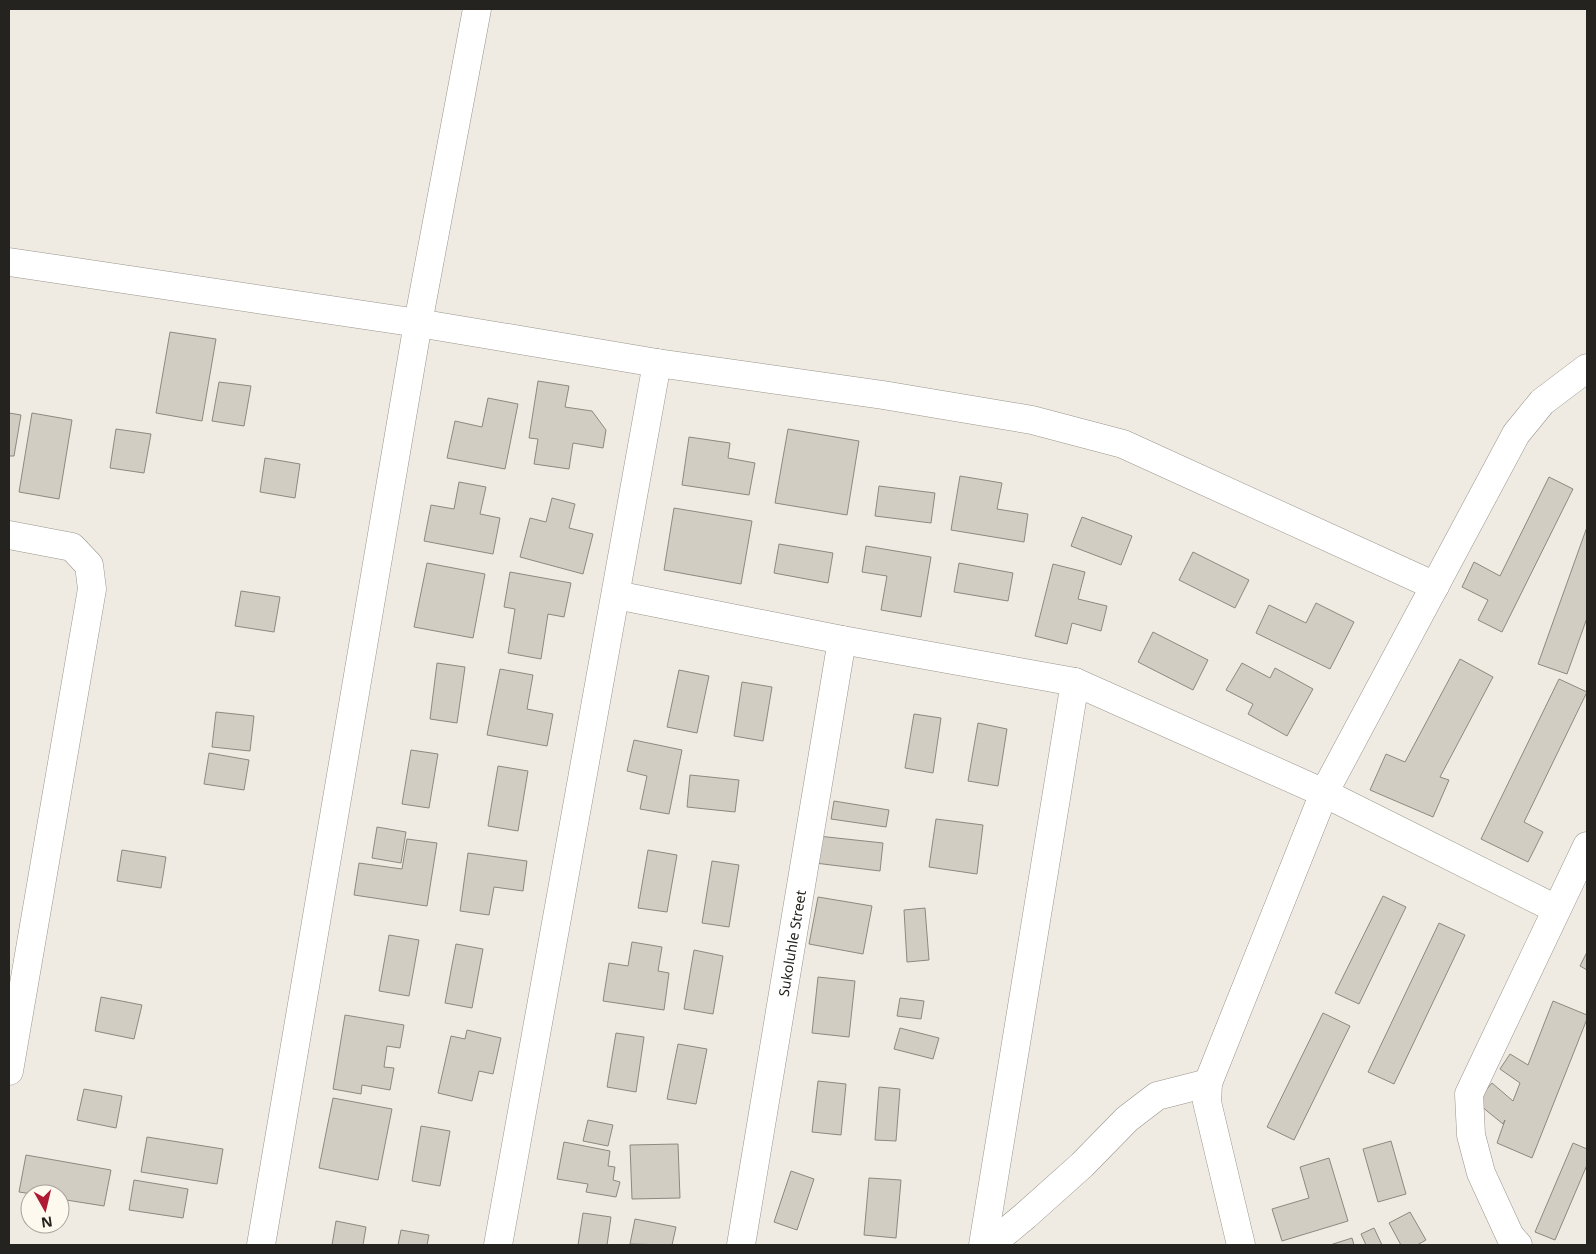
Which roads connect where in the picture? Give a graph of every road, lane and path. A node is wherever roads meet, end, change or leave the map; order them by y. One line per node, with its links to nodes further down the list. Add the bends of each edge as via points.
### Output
1 (477, 9): 3 (street)
2 (9, 262): 3 (street)
3 (418, 324): 4 (street); 16 (street)
4 (657, 363): 7 (street, via 1032,420 1123,444); 8 (street)
5 (1587, 368): 7 (street, via 1542,402 1516,434)
6 (9, 535): 14 (street, via 72,547 89,565 92,590)
7 (1435, 586): 11 (street)
8 (616, 595): 9 (street); 17 (street)
9 (842, 640): 10 (street); 18 (street, Sukoluhle Street)
10 (1075, 682): 11 (street); 19 (street)
11 (1324, 793): 13 (street); 15 (street)
12 (1587, 846): 13 (street)
13 (1556, 910): 22 (street, via 1469,1094 1471,1135 1481,1173 1510,1236)
14 (9, 1071)
15 (1208, 1082): 20 (street, via 1157,1096 1126,1120 1068,1178); 21 (street, via 1207,1102)
16 (261, 1245)
17 (498, 1245)
18 (741, 1245)
19 (983, 1245)
20 (990, 1245)
21 (1241, 1245)
22 (1518, 1245)

